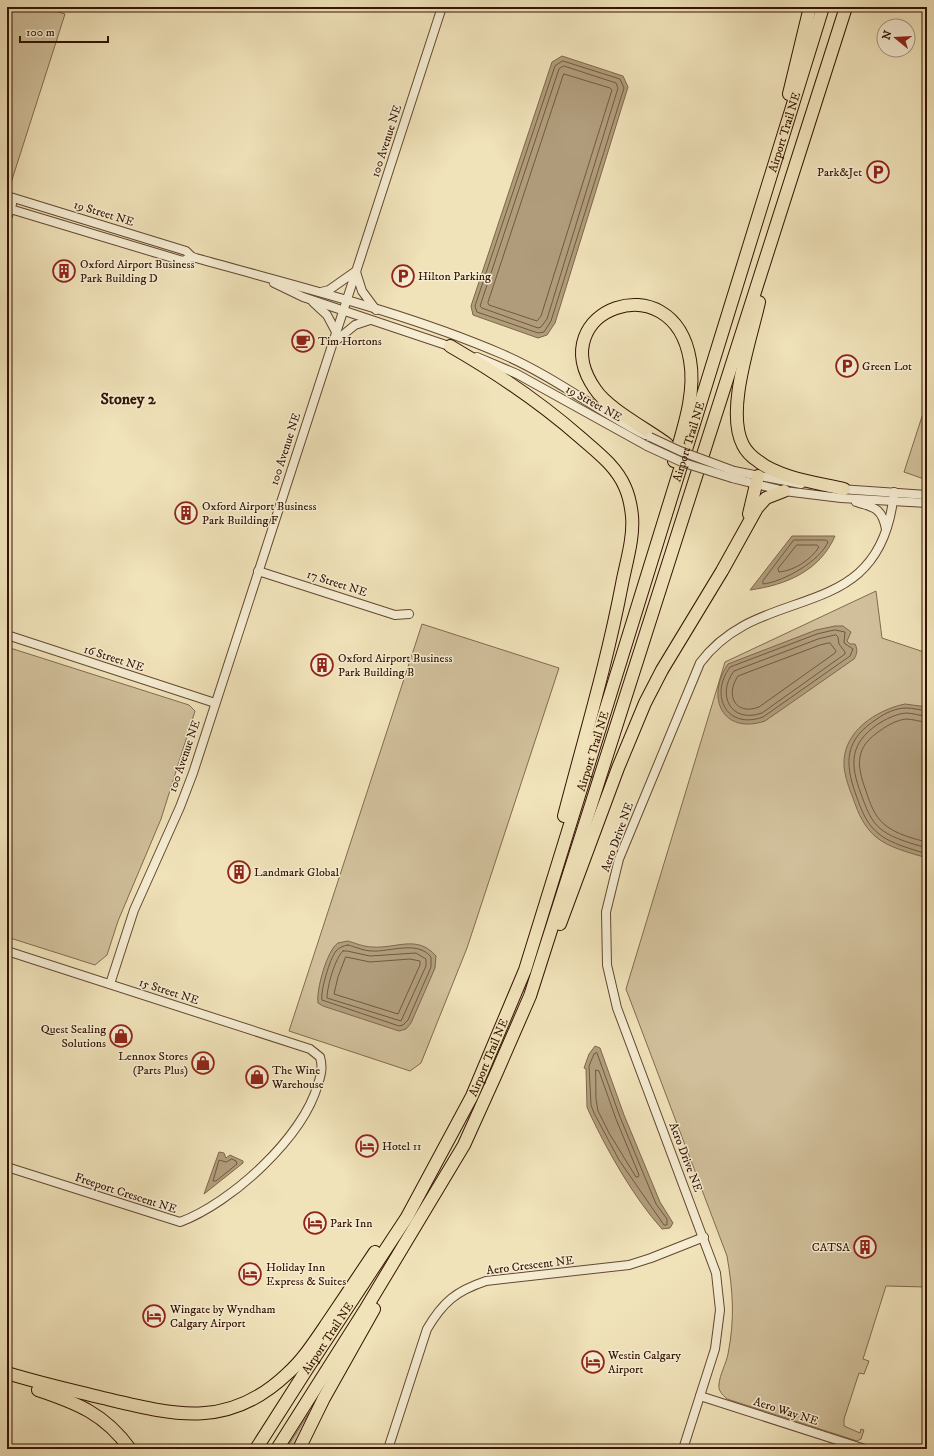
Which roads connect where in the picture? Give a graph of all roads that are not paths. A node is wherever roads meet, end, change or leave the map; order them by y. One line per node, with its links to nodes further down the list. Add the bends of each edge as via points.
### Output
1 (442, 7): 13 (street, 100 Avenue NE)
2 (810, 7): 7 (highway, via 791,85)
3 (823, 7): 7 (highway, Airport Trail NE)
4 (846, 7): 6 (highway, Airport Trail NE)
5 (851, 7): 6 (highway)
6 (823, 76): 11 (highway, Airport Trail NE)
7 (776, 164): 36 (highway, Airport Trail NE)
8 (10, 197): 9 (street); 12 (street, 19 Street NE, via 186,251)
9 (9, 208): 10 (street); 12 (street, 19 Street NE, via 183,261)
10 (7, 218)
11 (775, 224): 29 (highway, via 741,380 737,414 740,436 748,452 768,467); 43 (highway, Airport Trail NE)
12 (192, 257): 14 (street, 19 Street NE)
13 (356, 271): 15 (street, via 329,290); 17 (street, 100 Avenue NE); 19 (street, via 362,291)
14 (260, 277): 15 (street, 19 Street NE); 16 (street, 19 Street NE)
15 (321, 292): 17 (street, 19 Street NE)
16 (310, 300): 18 (street, 19 Street NE); 21 (street, via 327,315)
17 (346, 300): 18 (street, 100 Avenue NE); 19 (street, 19 Street NE)
18 (343, 310): 20 (street, 19 Street NE); 21 (street, 100 Avenue NE)
19 (376, 310): 24 (street, 19 Street NE, via 446,332 509,357)
20 (372, 320): 22 (street, via 359,322); 23 (street, 19 Street NE)
21 (336, 332): 22 (street, 100 Avenue NE)
22 (333, 343): 35 (street, 100 Avenue NE)
23 (450, 346): 26 (street, 19 Street NE, bridge, via 517,374 647,446 684,463); 41 (highway, via 531,397 596,451 612,467 624,486 632,516 631,537 612,634)
24 (650, 435): 25 (highway, bridge); 36 (highway, via 596,391 585,372 583,361 584,345 591,326 603,314 630,304 650,307 670,319 681,334 686,347 691,374 686,418 647,553)
25 (674, 449): 26 (street, 19 Street NE, bridge)
26 (733, 475): 27 (street, 19 Street NE)
27 (757, 480): 28 (street, 19 Street NE); 29 (street, 19 Street NE, via 813,486); 34 (highway, via 753,502)
28 (784, 491): 29 (street, 19 Street NE); 34 (highway, via 766,498)
29 (843, 494): 31 (street, 19 Street NE); 33 (street, via 876,509 883,517)
30 (927, 495): 31 (street, 19 Street NE)
31 (893, 496): 32 (street, 19 Street NE); 33 (street, Aero Drive NE)
32 (927, 503)
33 (886, 531): 48 (street, Aero Drive NE, via 868,565 842,587 744,625 727,635 708,652 692,677 619,859 606,912 607,965 617,1008)
34 (741, 535): 43 (highway, via 645,703 618,768 570,900)
35 (258, 571): 37 (street, 17 Street NE, via 395,615); 39 (street, 100 Avenue NE)
36 (634, 613): 41 (highway, Airport Trail NE)
37 (409, 614)
38 (7, 635): 39 (street, 16 Street NE)
39 (215, 703): 42 (street, 100 Avenue NE, via 180,808 134,910)
40 (7, 951): 42 (street, 15 Street NE)
41 (525, 970): 45 (highway, Airport Trail NE)
42 (110, 984): 44 (street, 15 Street NE, via 310,1049)
43 (530, 996): 46 (highway, Airport Trail NE)
44 (320, 1057): 47 (street, Freeport Crescent NE, via 322,1068 315,1095 290,1137 224,1197 180,1222)
45 (472, 1096): 49 (highway, via 410,1200 316,1340 288,1373 269,1390 248,1403 224,1411 194,1415 175,1414 143,1409); 53 (highway, Airport Trail NE, via 407,1217)
46 (464, 1145): 54 (highway, Airport Trail NE, via 365,1310); 55 (highway, via 427,1217 343,1363)
47 (7, 1167)
48 (704, 1238): 51 (street, Aero Drive NE, via 716,1273 720,1310 715,1349); 56 (street, Aero Crescent NE, via 630,1265 486,1281 450,1298 437,1311 426,1329)
49 (7, 1373)
50 (7, 1379): 52 (highway, via 83,1406 114,1429)
51 (700, 1396): 57 (street, Aero Drive NE); 58 (street, Aero Way NE)
52 (130, 1449)
53 (256, 1449)
54 (277, 1449)
55 (299, 1449)
56 (388, 1449)
57 (682, 1449)
58 (865, 1449)

